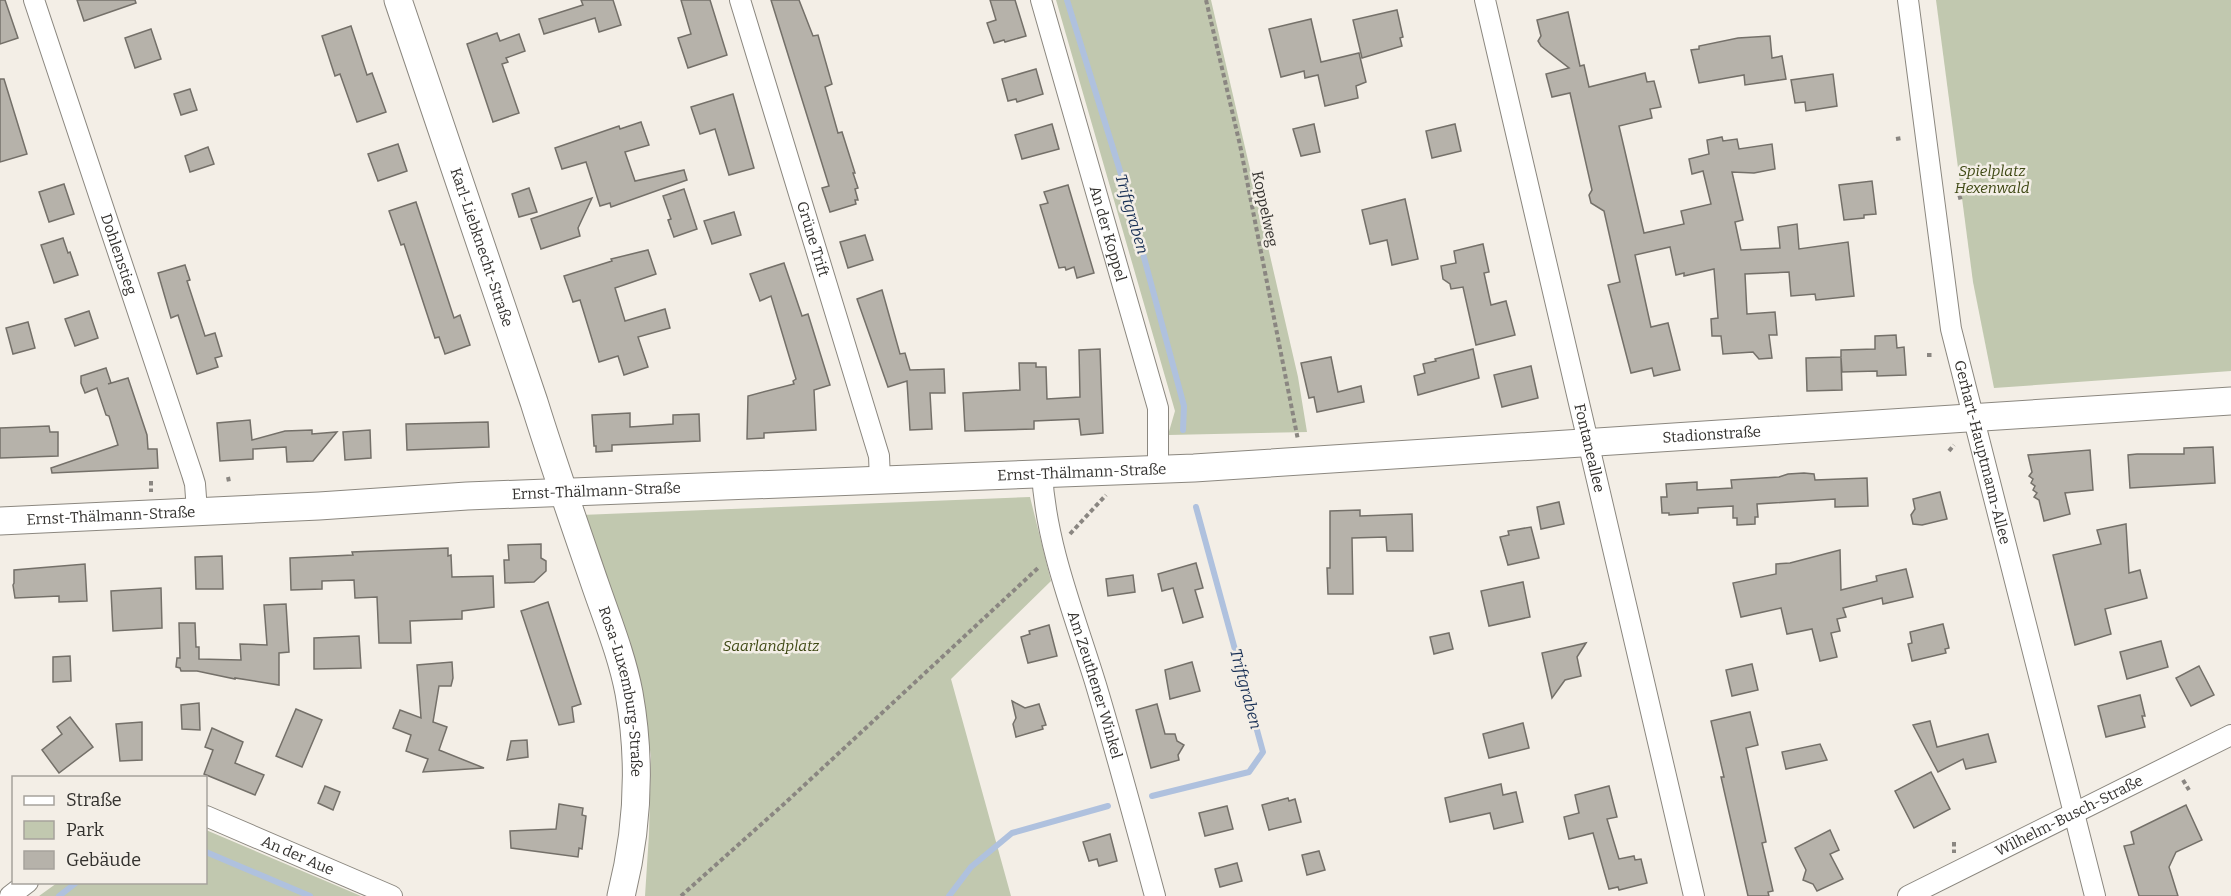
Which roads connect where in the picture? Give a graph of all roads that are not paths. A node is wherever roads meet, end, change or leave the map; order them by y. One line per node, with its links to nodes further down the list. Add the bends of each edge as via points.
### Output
1 (34, 0): 15 (street, Dohlenstieg, via 192,474)
2 (398, 0): 14 (street, Karl-Liebknecht-Straße)
3 (740, 0): 13 (street, Grüne Trift, via 879,456)
4 (1041, 0): 11 (street, An der Koppel, via 1158,408)
5 (1485, 0): 9 (street, Fontaneallee)
6 (1908, 0): 8 (street, Gerhart-Hauptmann-Allee, via 1951,329)
7 (2231, 401): 8 (street, Stadionstraße)
8 (1972, 419): 9 (street, Stadionstraße); 18 (street, Gerhart-Hauptmann-Allee)
9 (1590, 443): 10 (street, Stadionstraße); 25 (street, Fontaneallee)
10 (1194, 468): 11 (street, Ernst-Thälmann-Straße)
11 (1158, 470): 12 (street, Ernst-Thälmann-Straße)
12 (1042, 473): 13 (street, Ernst-Thälmann-Straße); 24 (street, Am Zeuthener Winkel, via 1049,557 1097,687)
13 (880, 480): 14 (street, Ernst-Thälmann-Straße)
14 (565, 493): 15 (street, Ernst-Thälmann-Straße); 23 (street, Rosa-Luxemburg-Straße, via 630,703 636,796)
15 (197, 511): 16 (street, Ernst-Thälmann-Straße)
16 (0, 521)
17 (2231, 735): 18 (street, Wilhelm-Busch-Straße)
18 (2074, 813): 26 (street, Wilhelm-Busch-Straße); 27 (street, Gerhart-Hauptmann-Allee)
19 (207, 816): 22 (street, An der Aue)
20 (25, 884): 21 (street)
21 (10, 896)
22 (392, 896)
23 (621, 896)
24 (1155, 896)
25 (1694, 896)
26 (1908, 896)
27 (2095, 896)

